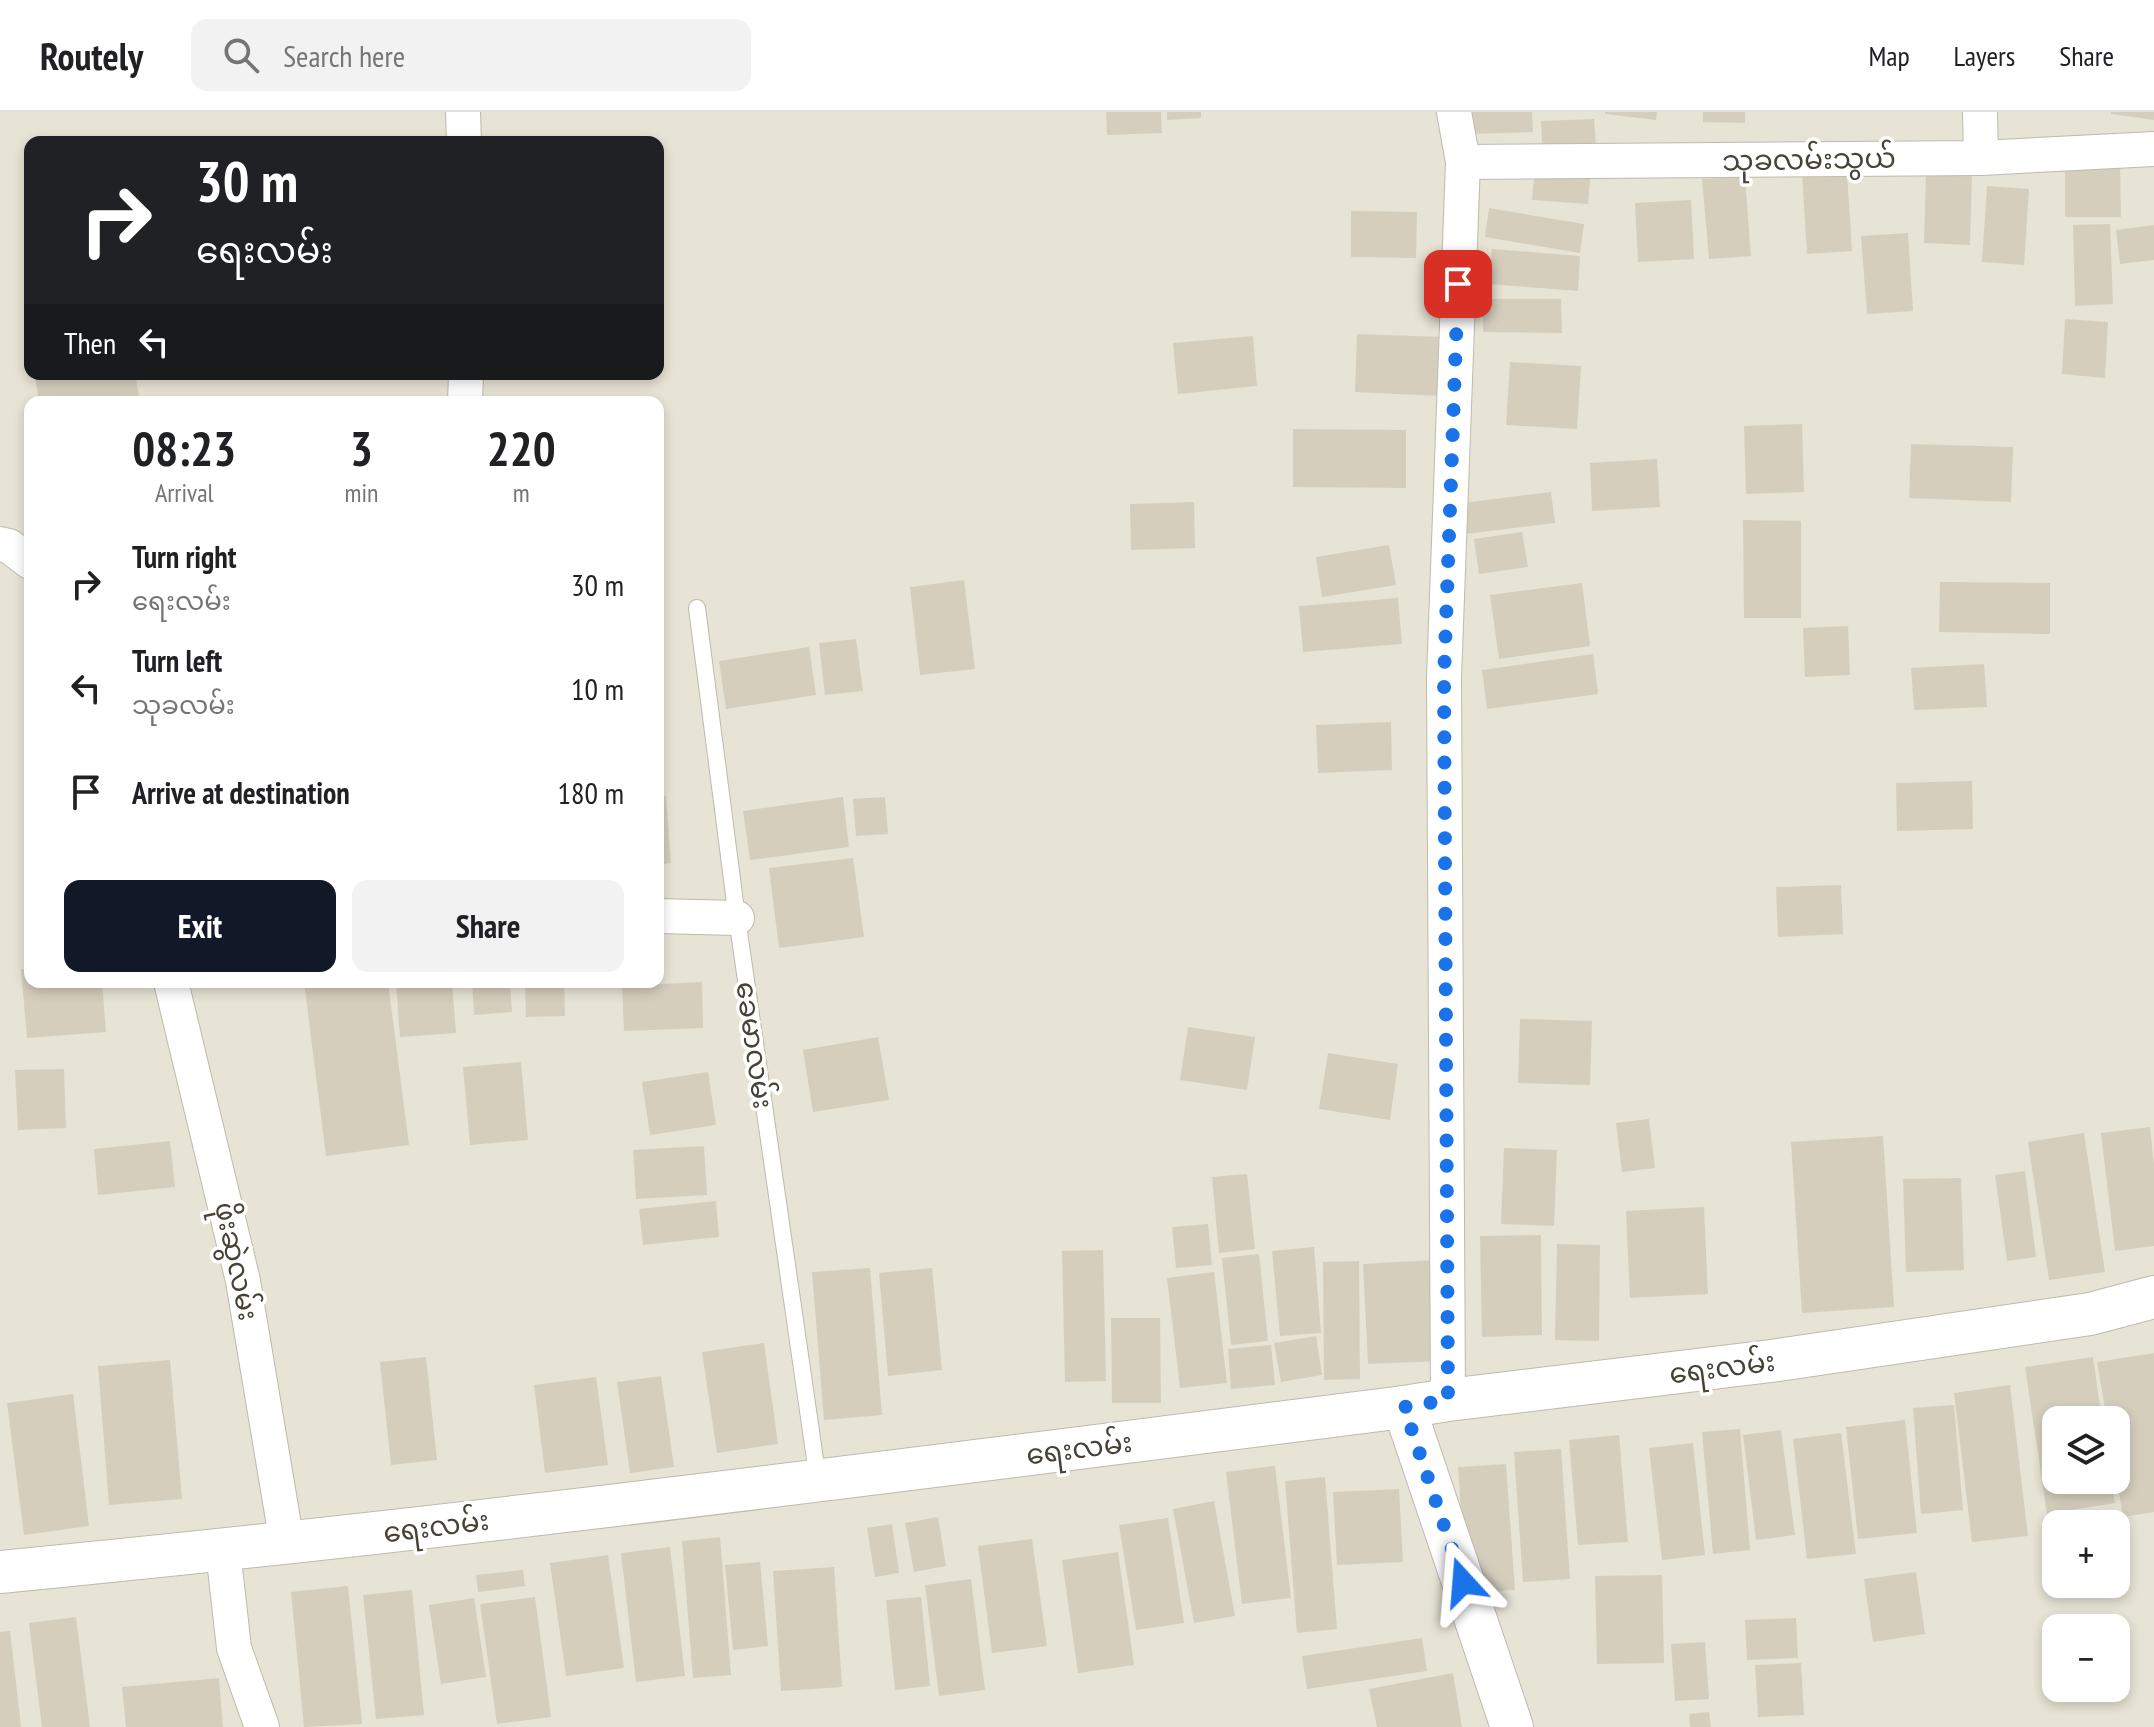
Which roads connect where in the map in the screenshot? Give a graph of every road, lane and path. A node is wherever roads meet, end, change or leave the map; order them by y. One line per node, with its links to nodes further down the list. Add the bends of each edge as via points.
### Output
1 (463, 112): 4 (street)
2 (1454, 112): 7 (street)
3 (1980, 112): 6 (street)
4 (464, 136)
5 (2154, 149): 6 (street, သုခလမ်းသွယ်)
6 (1981, 158): 7 (street, သုခလမ်းသွယ်)
7 (1463, 162): 15 (street, via 1444,678)
8 (0, 544): 9 (street)
9 (24, 557)
10 (697, 608): 12 (lane, ခေမာလမ်း)
11 (664, 916): 12 (street)
12 (737, 918): 17 (lane, ခေမာလမ်း)
13 (172, 988): 18 (street, ဖိုးဆွဲလမ်း, via 243,1281)
14 (2154, 1297): 15 (street, ရေးလမ်း, via 2090,1314 1847,1350)
15 (1448, 1400): 16 (street, ရေးလမ်း)
16 (1404, 1407): 17 (street, ရေးလမ်း); 22 (street)
17 (818, 1481): 18 (street, ရေးလမ်း)
18 (287, 1543): 19 (street, ရေးလမ်း)
19 (223, 1551): 20 (street, ရေးလမ်း); 21 (street, via 234,1648)
20 (0, 1572)
21 (262, 1727)
22 (1512, 1727)

